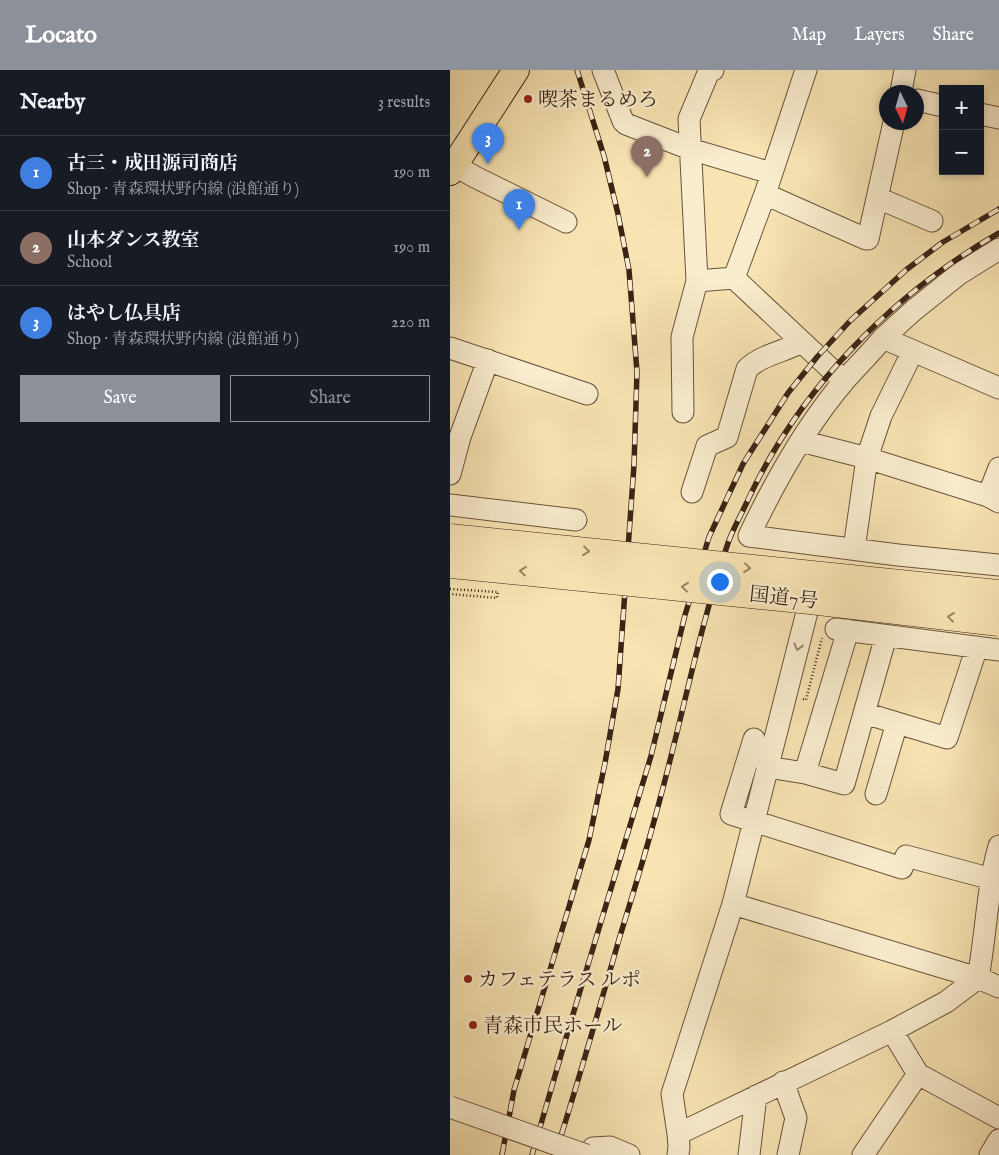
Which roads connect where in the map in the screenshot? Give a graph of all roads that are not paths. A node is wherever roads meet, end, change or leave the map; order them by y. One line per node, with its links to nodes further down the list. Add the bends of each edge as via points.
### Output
1 (516, 70): 13 (main road)
2 (603, 70): 12 (street, via 624,123)
3 (713, 70): 12 (street, via 709,72 690,119)
4 (806, 70): 14 (street)
5 (905, 70): 6 (street)
6 (902, 85)
7 (924, 102): 8 (street)
8 (939, 105)
9 (984, 115): 10 (street)
10 (999, 118)
11 (892, 130): 16 (street)
12 (690, 149): 14 (street); 21 (street)
13 (451, 167): 18 (street)
14 (772, 173): 15 (street)
15 (765, 194): 16 (street, via 866,239 870,237); 20 (street)
16 (878, 198): 17 (street)
17 (932, 220)
18 (566, 222)
19 (999, 249): 22 (street, via 958,274)
20 (734, 278): 21 (street); 23 (street)
21 (697, 281): 30 (street, via 682,337)
22 (883, 338): 25 (street); 27 (street)
23 (800, 342): 27 (street); 35 (street, via 747,369 727,437 707,446)
24 (450, 348): 26 (street)
25 (913, 351): 28 (street); 32 (street, via 881,416)
26 (488, 360): 29 (street); 34 (street)
27 (845, 380): 31 (street)
28 (999, 388)
29 (587, 394)
30 (683, 412)
31 (800, 441): 32 (street); 40 (street, via 749,536)
32 (868, 458): 36 (street); 40 (street)
33 (999, 468): 36 (street)
34 (450, 474)
35 (692, 492)
36 (993, 499)
37 (450, 505): 38 (street)
38 (576, 520)
39 (450, 538): 43 (highway, 国道7号, one-way to 43, bridge)
40 (854, 549): 42 (street)
41 (450, 564): 44 (highway, 国道7号, one-way to 41, bridge)
42 (999, 566)
43 (999, 594)
44 (810, 600): 45 (highway, 国道7号, one-way to 44, bridge); 52 (street, one-way to 52)
45 (999, 622)
46 (886, 636): 47 (street); 49 (street); 53 (street, via 842,629)
47 (977, 647): 48 (street); 50 (street, via 947,738)
48 (999, 650)
49 (864, 713): 50 (street); 53 (street, via 844,784)
50 (897, 722): 54 (street)
51 (754, 739): 55 (street, via 731,814)
52 (767, 767): 53 (street); 55 (street)
53 (805, 773)
54 (876, 794)
55 (754, 820): 57 (street, via 902,868 906,856); 58 (street)
56 (999, 846): 57 (street)
57 (992, 879): 59 (street)
58 (733, 904): 59 (street); 67 (street, via 672,1094)
59 (978, 978): 60 (street); 61 (street, via 946,1002)
60 (999, 987)
61 (892, 1031): 62 (street); 63 (street)
62 (918, 1074): 66 (street); 76 (street)
63 (783, 1082): 64 (street); 75 (street, via 796,1118)
64 (756, 1096): 67 (street); 74 (street)
65 (450, 1107): 69 (street, bridge)
66 (999, 1118)
67 (678, 1134): 73 (street)
68 (999, 1140): 77 (street)
69 (588, 1155): 72 (street, via 593,1148 610,1147)
70 (593, 1155): 71 (street, via 595,1151)
71 (618, 1155)
72 (629, 1155)
73 (678, 1155)
74 (749, 1155)
75 (788, 1155)
76 (863, 1155)
77 (990, 1155)

